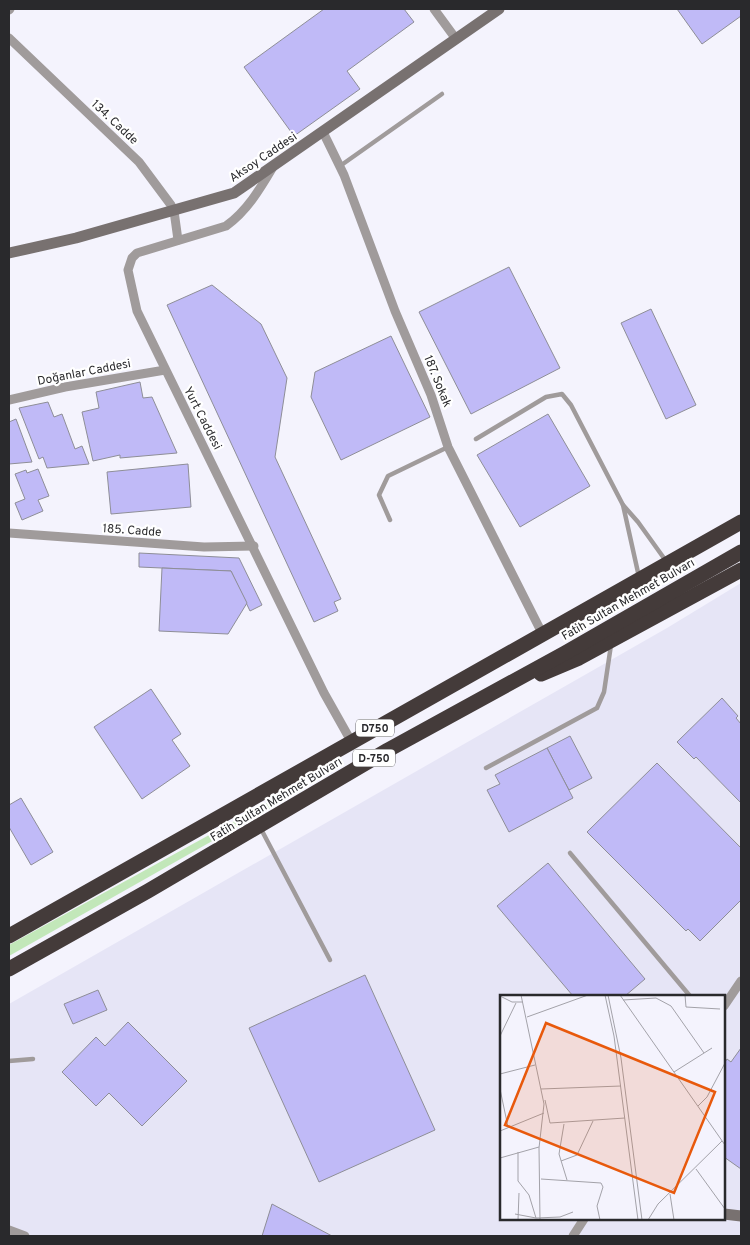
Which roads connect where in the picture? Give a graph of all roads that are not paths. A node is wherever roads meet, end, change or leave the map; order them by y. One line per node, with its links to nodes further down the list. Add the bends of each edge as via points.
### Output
1 (434, 9): 4 (street)
2 (498, 9): 4 (street, Aksoy Caddesi)
3 (9, 38): 9 (street, 134. Cadde, via 139,162)
4 (456, 39): 6 (street, Aksoy Caddesi)
5 (442, 94): 7 (lane)
6 (323, 132): 7 (street, 187. Sokak); 8 (street, Aksoy Caddesi)
7 (340, 166): 15 (street, 187. Sokak, via 431,395)
8 (273, 167): 9 (street, Aksoy Caddesi, via 234,194); 10 (street, Yurt Caddesi, via 235,220 226,226)
9 (174, 211): 10 (street, 134. Cadde); 11 (street, Aksoy Caddesi)
10 (178, 240): 12 (street, Yurt Caddesi, via 137,253 128,270 137,311)
11 (9, 253)
12 (165, 370): 13 (street, Doğanlar Caddesi); 20 (street, Yurt Caddesi)
13 (9, 400)
14 (476, 439): 16 (lane, via 546,397 562,394 571,405)
15 (448, 447): 17 (lane, via 388,476 379,494); 25 (street, 187. Sokak)
16 (623, 505): 22 (lane); 24 (lane)
17 (390, 520)
18 (741, 520): 22 (highway, Fatih Sultan Mehmet Bulvarı / D750)
19 (9, 533): 20 (street, 185. Cadde, via 204,547)
20 (254, 546): 28 (street, Yurt Caddesi, via 324,693)
21 (741, 552): 27 (highway, Fatih Sultan Mehmet Bulvarı / D-750)
22 (667, 562): 24 (highway, Fatih Sultan Mehmet Bulvarı / D750)
23 (741, 570): 26 (highway)
24 (638, 579): 25 (highway, Fatih Sultan Mehmet Bulvarı / D750)
25 (542, 633): 28 (highway, Fatih Sultan Mehmet Bulvarı / D750)
26 (611, 641): 27 (highway, via 557,669); 29 (lane, via 604,692 597,708)
27 (509, 684): 30 (highway, Fatih Sultan Mehmet Bulvarı / D-750)
28 (352, 741): 32 (highway, Fatih Sultan Mehmet Bulvarı / D750)
29 (486, 768)
30 (259, 826): 33 (lane); 34 (highway, Fatih Sultan Mehmet Bulvarı / D-750)
31 (570, 853): 36 (lane)
32 (9, 936)
33 (330, 960)
34 (9, 970)
35 (741, 981): 37 (street)
36 (689, 995)
37 (725, 1005)
38 (33, 1059): 39 (lane)
39 (9, 1061)
40 (725, 1214): 41 (street)
41 (741, 1216)
42 (583, 1220): 45 (street)
43 (9, 1230): 44 (street)
44 (25, 1236)
45 (573, 1236)

